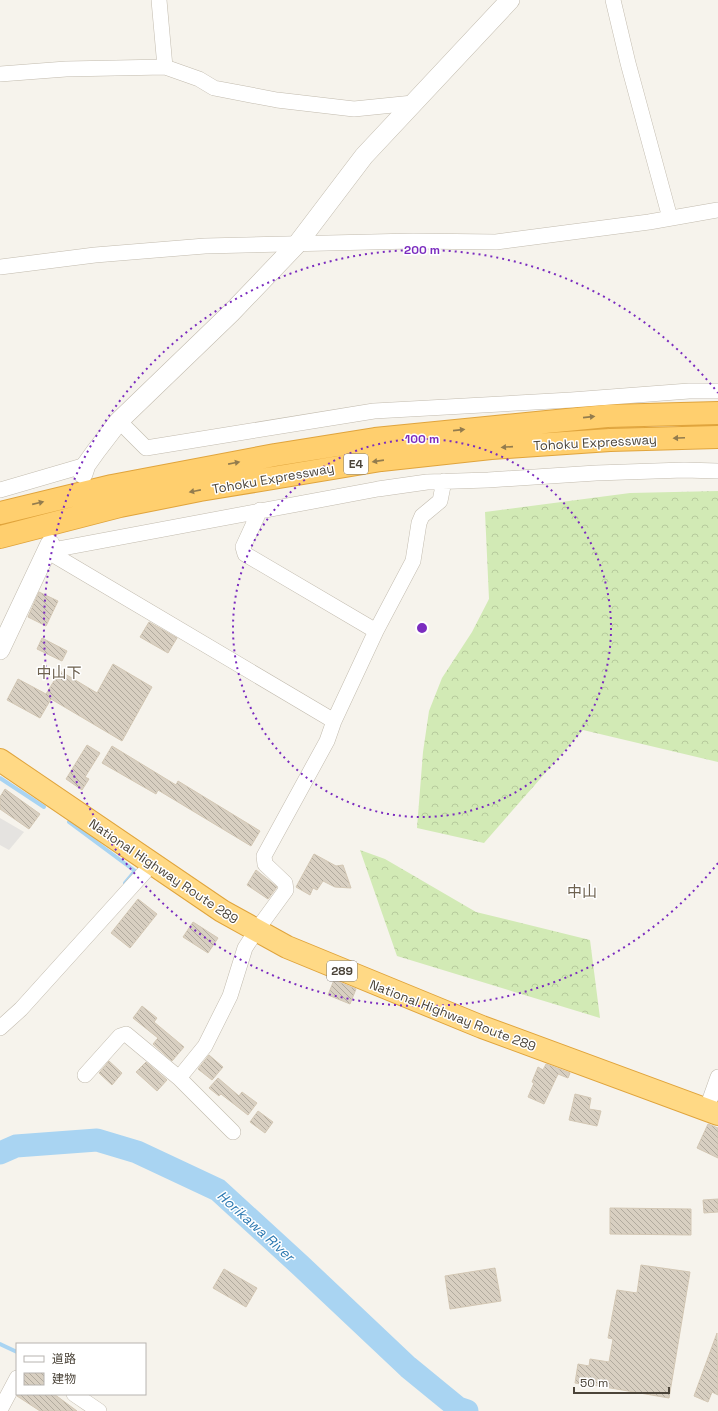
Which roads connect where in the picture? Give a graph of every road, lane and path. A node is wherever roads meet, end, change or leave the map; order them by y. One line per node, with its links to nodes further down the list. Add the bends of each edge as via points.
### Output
1 (159, 0): 4 (street)
2 (510, 0): 6 (street)
3 (613, 0): 8 (street)
4 (165, 67): 5 (street, via 66,69); 6 (street, via 199,79 214,88 277,100 354,109)
5 (0, 74)
6 (413, 103): 9 (street, via 364,156)
7 (718, 210): 8 (street)
8 (670, 218): 9 (street, via 496,242)
9 (298, 243): 10 (street, via 205,246 95,255); 13 (street, via 231,313)
10 (0, 267)
11 (718, 391): 13 (street, via 374,411 146,448)
12 (718, 413): 20 (highway, Tohoku Expressway / E4, one-way to 12, via 112,486 375,439 606,416)
13 (119, 421): 15 (street)
14 (718, 437): 21 (highway, Tohoku Expressway / E4, one-way to 21, via 610,440 491,448 381,460 245,482 127,505)
15 (85, 470): 18 (street)
16 (718, 471): 17 (street, via 596,473)
17 (444, 481): 19 (street, via 378,489); 23 (street, via 440,501 422,516 413,561)
18 (0, 490)
19 (260, 510): 22 (street); 23 (street, via 243,546 245,554)
20 (0, 513)
21 (0, 537)
22 (49, 548): 24 (street); 25 (street)
23 (376, 631): 25 (street)
24 (0, 650)
25 (334, 721): 28 (street, via 327,741 264,856 265,864 285,883 286,890)
26 (0, 760): 27 (highway, National Highway Route 289 / 289)
27 (152, 864): 28 (highway, National Highway Route 289 / 289); 29 (street, via 21,1010)
28 (256, 931): 32 (street, via 245,948 230,996 205,1046); 33 (highway, National Highway Route 289 / 289, via 287,948 482,1028)
29 (0, 1028)
30 (85, 1075): 32 (street, via 120,1036 126,1034)
31 (718, 1077): 33 (street)
32 (179, 1078): 34 (street)
33 (712, 1111)
34 (233, 1132)
35 (16, 1380): 37 (street)
36 (76, 1395): 38 (street)
37 (0, 1410)
38 (100, 1411)

